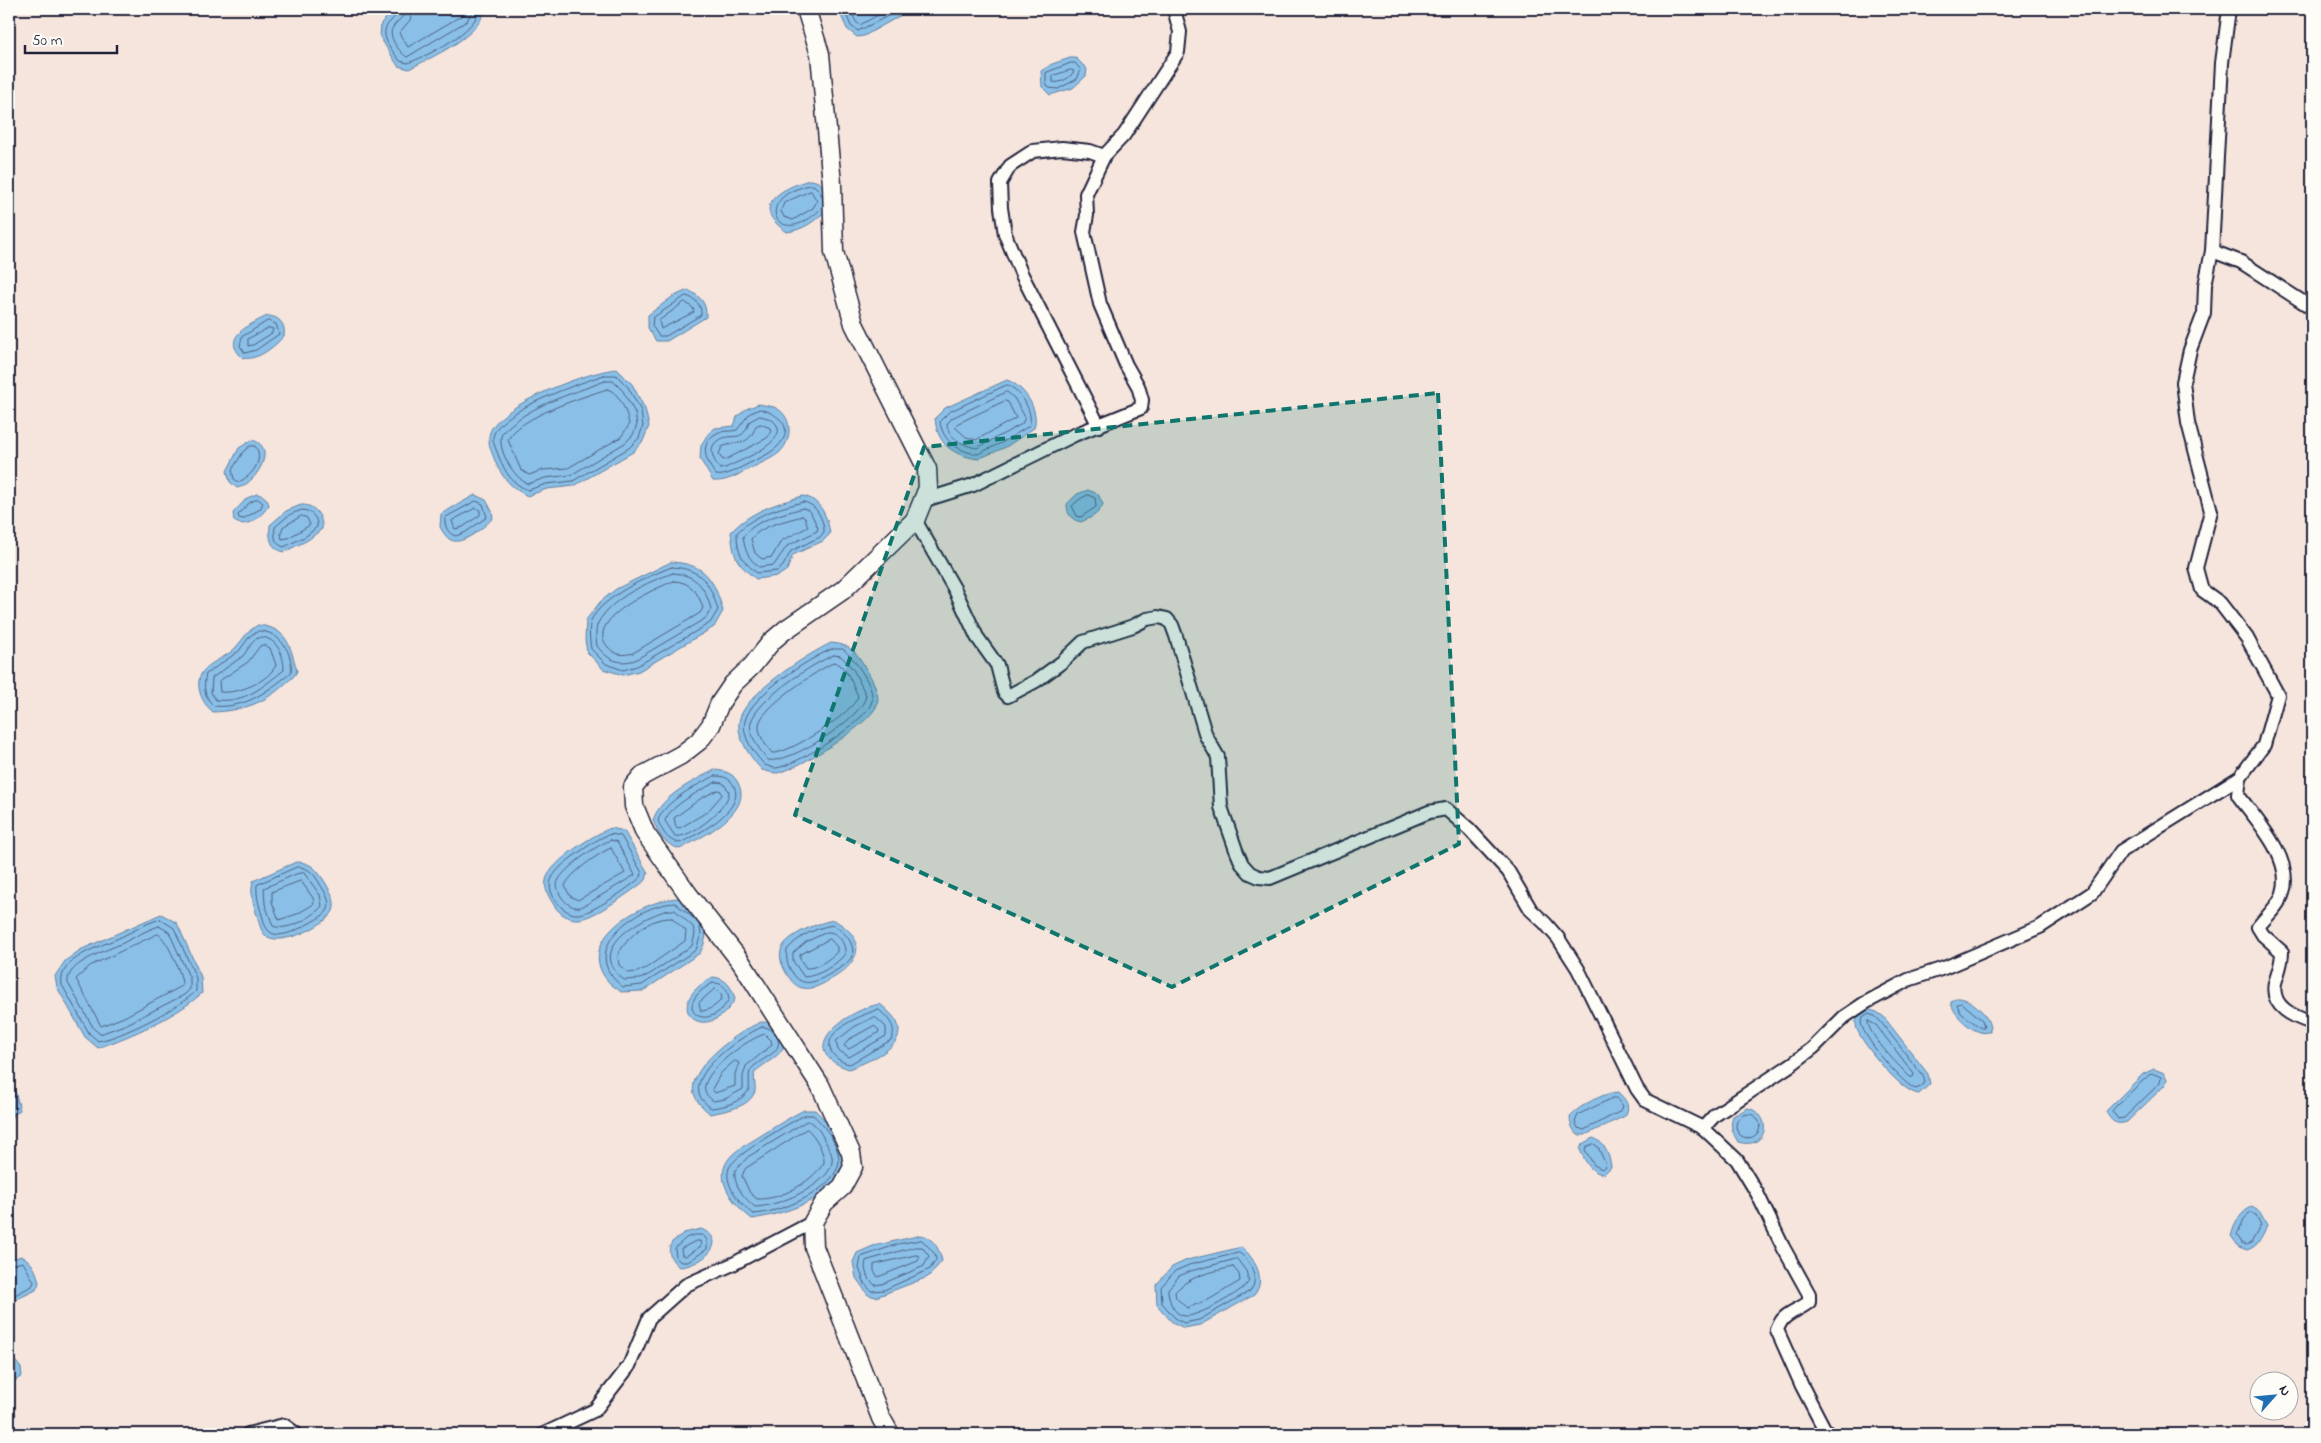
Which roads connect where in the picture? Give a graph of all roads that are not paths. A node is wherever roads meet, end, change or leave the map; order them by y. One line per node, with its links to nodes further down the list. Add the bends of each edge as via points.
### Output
1 (806, 9): 8 (street, via 820,54 832,184 834,252 854,324 927,469 928,488)
2 (1174, 9): 4 (street, via 1180,32 1178,52 1124,135)
3 (2228, 9): 5 (street)
4 (1104, 156): 7 (street, via 1086,194 1084,232 1100,304 1142,400 1141,408 1136,412); 7 (street, via 1062,148 1033,151 1010,166 1000,183 1005,234 1022,276)
5 (2212, 252): 6 (street, via 2241,262); 10 (street, via 2205,285 2204,313 2190,350 2183,382 2188,423 2211,511 2196,568 2202,590 2220,603 2247,638 2278,695 2264,746)
6 (2312, 308)
7 (1099, 426): 8 (street, via 973,485)
8 (922, 501): 9 (street)
9 (915, 520): 12 (street, via 955,590 977,637 997,665 1002,689 1008,696 1036,681 1083,642 1147,619 1167,619 1176,636 1206,736 1218,757 1221,806 1242,864 1250,873 1270,878 1429,812 1446,809 1503,865 1531,910 1558,938 1578,969 1645,1100); 13 (street, via 843,590 772,641 732,684 699,741 681,755 642,776 633,787 634,806 645,833 741,962 820,1085 851,1153 853,1167 842,1187 824,1203)
10 (2240, 777): 11 (street, via 2238,794 2280,855 2286,873 2283,894 2258,927 2282,952 2275,997 2284,1011); 12 (street, via 2121,851 2092,893 2040,927 1908,980 1865,1003 1792,1064 1714,1115)
11 (2312, 1023)
12 (1704, 1128): 18 (street, via 1737,1160 1809,1294 1809,1302 1786,1314 1777,1330)
13 (813, 1222): 16 (street, via 686,1285 649,1318 629,1366 595,1410); 17 (street, via 814,1247)
14 (248, 1434): 15 (street, via 284,1425)
15 (296, 1434)
16 (544, 1434)
17 (890, 1434)
18 (1827, 1434)

